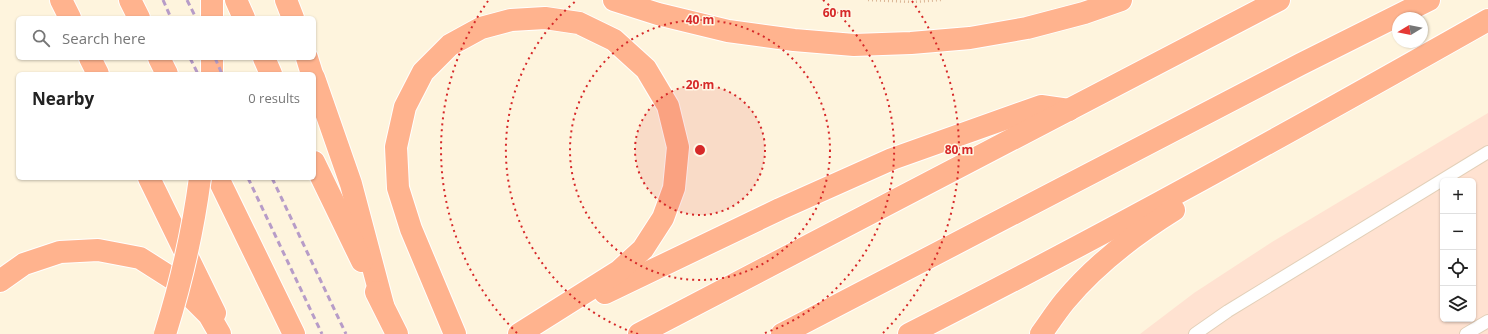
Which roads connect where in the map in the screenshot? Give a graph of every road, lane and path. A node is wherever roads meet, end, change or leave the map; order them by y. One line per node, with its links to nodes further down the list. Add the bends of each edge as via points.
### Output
1 (61, 0): 12 (highway)
2 (130, 0): 13 (highway)
3 (212, 0): 14 (highway)
4 (236, 0): 15 (highway)
5 (286, 0): 16 (highway)
6 (614, 0): 9 (highway, via 728,31 794,40 854,44 970,38 1027,28)
7 (868, 0): 8 (path)
8 (941, 0)
9 (1121, 0)
10 (1279, 0): 30 (highway)
11 (1429, 0): 47 (highway)
12 (69, 16)
13 (138, 16)
14 (212, 16)
15 (243, 16)
16 (292, 16)
17 (1488, 20): 29 (highway)
18 (91, 60): 23 (highway)
19 (160, 60): 24 (highway)
20 (212, 60): 25 (highway)
21 (265, 60): 26 (highway)
22 (308, 60): 27 (highway)
23 (97, 72)
24 (166, 72)
25 (212, 72)
26 (270, 72)
27 (311, 72)
28 (316, 84): 37 (highway, via 351,184)
29 (1331, 109): 48 (highway, via 1032,272); 49 (highway, via 1131,240 1094,271 1070,296)
30 (1068, 110): 45 (highway, via 1041,106 892,159 780,209); 46 (highway)
31 (1488, 152): 50 (lane, via 1228,311)
32 (316, 166): 37 (highway)
33 (150, 180): 41 (highway)
34 (200, 180): 39 (highway, bridge, via 178,294)
35 (219, 180): 42 (highway)
36 (0, 281): 40 (highway, via 24,264 60,252 98,250 140,258 173,279 209,315)
37 (383, 305): 43 (highway)
38 (1488, 321): 51 (lane)
39 (165, 334)
40 (220, 334)
41 (225, 334)
42 (294, 334)
43 (397, 334)
44 (455, 334): 45 (highway, via 411,229 398,188 396,147 405,107 423,72 450,45 481,28 511,20 545,18 579,23 614,40 646,69 668,106 678,147 674,188 662,218 643,249 619,272)
45 (520, 334)
46 (639, 334)
47 (782, 334)
48 (909, 334)
49 (1041, 334)
50 (1195, 334)
51 (1466, 334)

